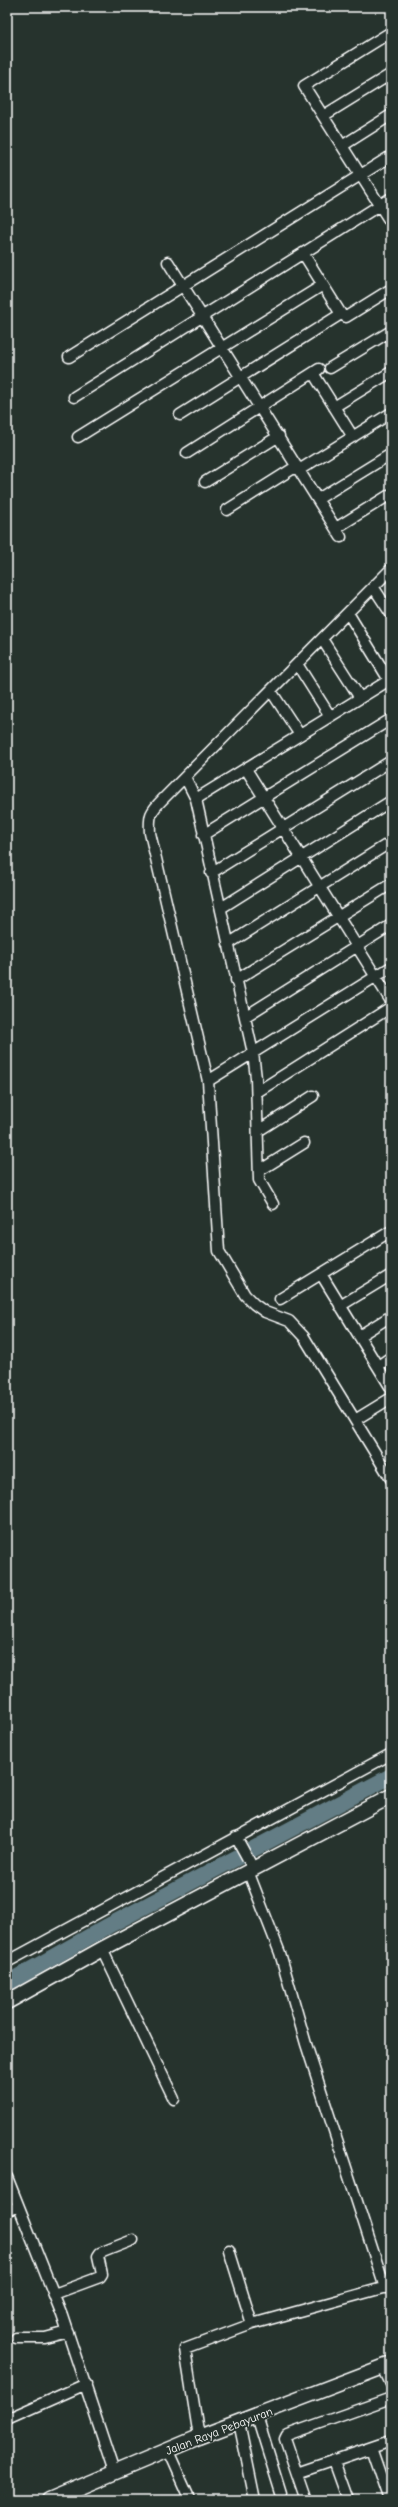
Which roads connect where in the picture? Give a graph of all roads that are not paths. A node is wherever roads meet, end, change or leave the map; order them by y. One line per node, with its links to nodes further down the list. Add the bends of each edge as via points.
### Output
1 (391, 32): 4 (street, via 304,86)
2 (391, 74): 4 (street)
3 (391, 115): 5 (street)
4 (323, 116): 5 (street)
5 (342, 146): 7 (street)
6 (391, 156): 7 (street)
7 (360, 175): 9 (street); 14 (street)
8 (391, 198): 9 (street)
9 (384, 207): 10 (street); 11 (street)
10 (391, 223)
11 (303, 253): 13 (street); 17 (street)
12 (168, 262): 14 (street)
13 (323, 285): 16 (street); 19 (street)
14 (184, 286): 17 (street); 20 (street)
15 (391, 289): 16 (street, via 346,317)
16 (341, 314): 23 (street)
17 (203, 316): 19 (street); 24 (street)
18 (391, 331): 21 (street)
19 (223, 348): 23 (street); 30 (street)
20 (69, 357)
21 (330, 368)
22 (391, 372): 26 (street)
23 (241, 377): 25 (street); 28 (street)
24 (74, 397)
25 (260, 407): 26 (street, via 316,371); 29 (street); 32 (street)
26 (334, 407): 31 (street)
27 (391, 413): 31 (street)
28 (180, 415)
29 (278, 436): 34 (street); 35 (street)
30 (78, 437)
31 (353, 437): 34 (street)
32 (187, 453)
33 (391, 454): 37 (street)
34 (298, 468): 37 (street); 38 (street)
35 (205, 482)
36 (391, 494): 37 (street, via 339,533)
37 (318, 499)
38 (228, 510)
39 (391, 569): 40 (street)
40 (374, 588): 41 (street); 42 (street)
41 (348, 613): 43 (street); 45 (street)
42 (391, 614)
43 (322, 639): 44 (street); 47 (street)
44 (297, 664): 46 (street); 48 (street)
45 (390, 679): 47 (street)
46 (271, 691): 50 (street); 53 (street)
47 (360, 698): 48 (street)
48 (330, 716): 50 (street)
49 (391, 719): 54 (street)
50 (300, 735): 52 (street)
51 (391, 761): 57 (street)
52 (246, 769): 54 (street); 55 (street)
53 (185, 777): 55 (street); 76 (street, via 151,811 150,833)
54 (264, 798): 57 (street); 58 (street)
55 (196, 799): 58 (street)
56 (391, 802): 60 (street)
57 (283, 828): 60 (street); 61 (street)
58 (203, 835): 61 (street)
59 (391, 842): 63 (street)
60 (301, 858): 63 (street); 64 (street)
61 (211, 873): 64 (street)
62 (391, 884): 65 (street)
63 (320, 887): 65 (street); 67 (street)
64 (221, 908): 67 (street)
65 (338, 917): 68 (street); 71 (street)
66 (391, 925): 68 (street)
67 (228, 944): 71 (street)
68 (357, 946): 70 (street); 74 (street)
69 (391, 967): 70 (street)
70 (376, 976): 72 (street); 75 (street)
71 (236, 980): 74 (street)
72 (391, 1001)
73 (391, 1008): 77 (street)
74 (246, 1016): 75 (street)
75 (253, 1053): 76 (street); 77 (street)
76 (208, 1081): 94 (street, via 219,1251 254,1304 264,1312 289,1321 295,1326)
77 (256, 1092): 79 (street)
78 (312, 1096): 79 (street)
79 (258, 1131): 81 (street)
80 (304, 1143): 81 (street)
81 (259, 1171): 82 (street, via 259,1180)
82 (273, 1204)
83 (391, 1231): 84 (street)
84 (321, 1274): 86 (street); 87 (street)
85 (391, 1274): 87 (street)
86 (280, 1299)
87 (340, 1306): 89 (street)
88 (391, 1316): 89 (street)
89 (359, 1336): 91 (street)
90 (391, 1358): 91 (street)
91 (378, 1366): 92 (street)
92 (391, 1388)
93 (391, 1398): 94 (street)
94 (355, 1420): 95 (street)
95 (391, 1479)
96 (391, 1754): 98 (street)
97 (391, 1796): 99 (street)
98 (238, 1842): 99 (street); 101 (street)
99 (251, 1868): 100 (street); 109 (street, via 280,1953 306,2044)
100 (102, 1949): 102 (street); 103 (street)
101 (7, 1962)
102 (7, 2002)
103 (174, 2099)
104 (7, 2177): 105 (street)
105 (18, 2206): 106 (street); 110 (street)
106 (7, 2211)
107 (133, 2240): 110 (street, via 100,2253 100,2277)
108 (229, 2250): 111 (street)
109 (388, 2287): 111 (street)
110 (54, 2294): 112 (street)
111 (252, 2324): 121 (street, via 184,2349)
112 (68, 2332): 113 (street, via 45,2338); 115 (street)
113 (16, 2338)
114 (387, 2365): 116 (street); 118 (street, Jalan Raya Pebayuran)
115 (86, 2384): 119 (street); 126 (street)
116 (391, 2384)
117 (391, 2398): 127 (street, via 287,2435 285,2439)
118 (257, 2416): 120 (street, Jalan Raya Pebayuran); 128 (street)
119 (8, 2417)
120 (239, 2422): 121 (street, Jalan Raya Pebayuran); 131 (street)
121 (199, 2437): 124 (street, Jalan Raya Pebayuran)
122 (391, 2442): 123 (street)
123 (372, 2448): 125 (street); 134 (street)
124 (168, 2451): 126 (street, Jalan Raya Pebayuran); 130 (street)
125 (334, 2461): 127 (street); 133 (street)
126 (114, 2472): 129 (street, Jalan Raya Pebayuran)
127 (297, 2473): 132 (street)
128 (280, 2493)
129 (49, 2500)
130 (190, 2500)
131 (255, 2500)
132 (306, 2500)
133 (348, 2500)
134 (389, 2500)

